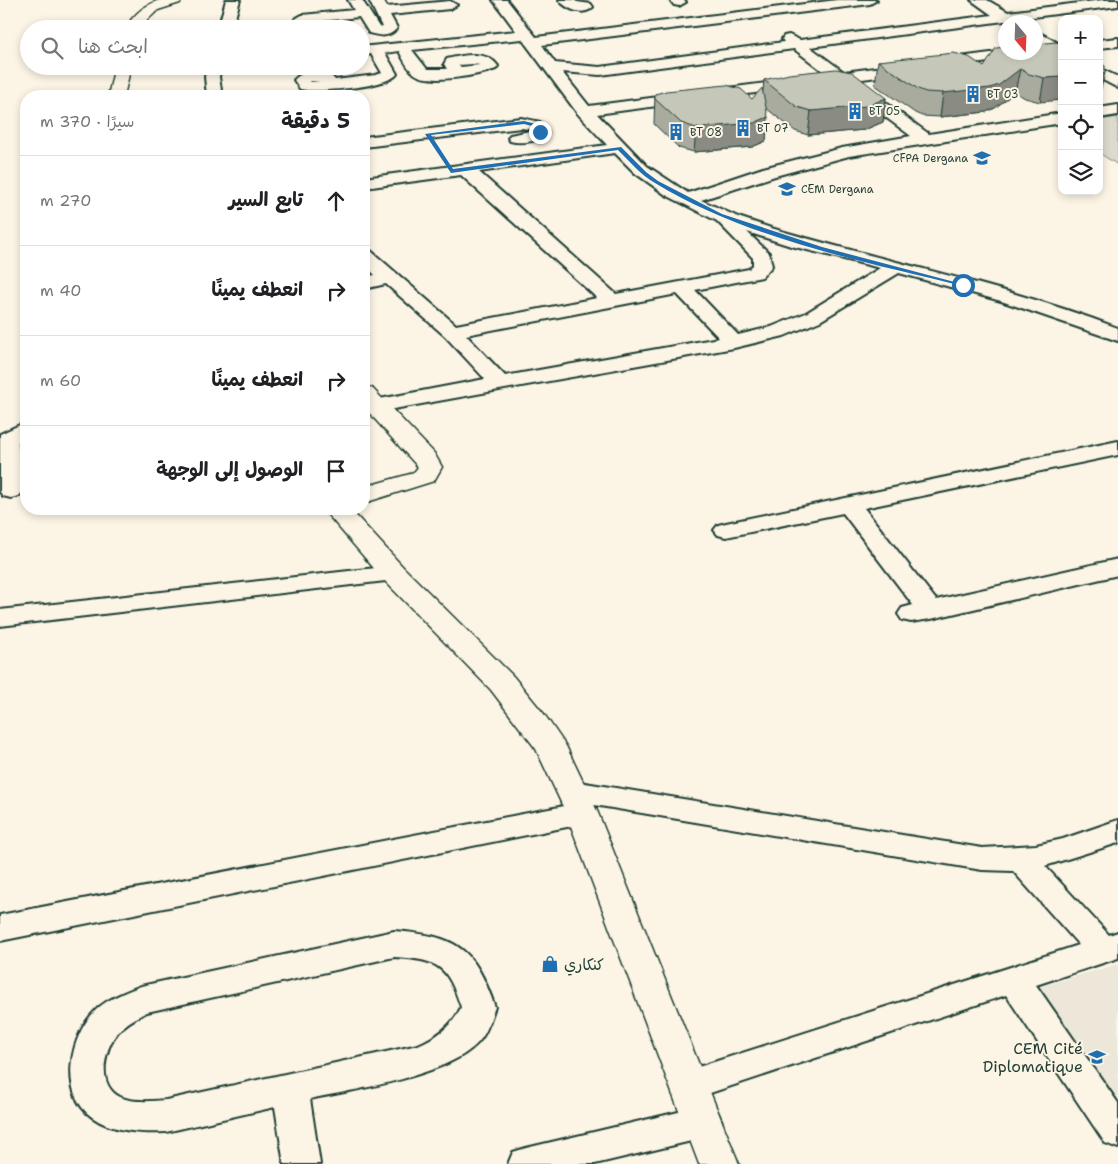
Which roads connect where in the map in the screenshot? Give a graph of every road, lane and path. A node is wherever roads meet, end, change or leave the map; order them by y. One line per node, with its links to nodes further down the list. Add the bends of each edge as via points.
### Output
1 (153, 0): 18 (street, via 141,10)
2 (175, 0): 19 (street, via 153,7)
3 (233, 0): 20 (street)
4 (355, 0): 14 (street)
5 (500, 0): 24 (street)
6 (566, 0): 12 (street, via 573,6)
7 (870, 0): 13 (street)
8 (978, 0): 15 (street)
9 (1118, 2): 16 (street)
10 (450, 5): 11 (street, via 416,10)
11 (379, 6): 27 (street, via 390,28)
12 (586, 7)
13 (749, 10): 24 (street); 28 (street)
14 (363, 13): 17 (street); 21 (street)
15 (1003, 15)
16 (1020, 15)
17 (302, 19)
18 (138, 20)
19 (141, 20)
20 (227, 20)
21 (368, 20)
22 (998, 21): 28 (street)
23 (370, 24): 27 (street)
24 (530, 38): 27 (street); 34 (street)
25 (1043, 39): 30 (street)
26 (1118, 42): 29 (street)
27 (384, 44): 35 (street, via 423,73); 41 (street, via 390,76)
28 (796, 44): 34 (street, via 600,71); 39 (street)
29 (1103, 44)
30 (1058, 48)
31 (1058, 50): 32 (street)
32 (1043, 51)
33 (998, 57): 39 (street)
34 (552, 67): 45 (street)
35 (456, 71)
36 (1103, 74): 40 (street)
37 (121, 75): 42 (street)
38 (212, 75): 43 (street)
39 (841, 78): 45 (street); 50 (street)
40 (1118, 83)
41 (331, 85)
42 (117, 90)
43 (214, 90)
44 (1118, 110): 46 (street)
45 (584, 111): 52 (street)
46 (1103, 112)
47 (1058, 119): 50 (street)
48 (428, 134): 49 (street, via 524,123 534,125 540,132 535,136); 51 (street); 53 (street, via 440,153)
49 (516, 138)
50 (924, 138): 55 (street, via 828,155)
51 (370, 141)
52 (619, 148): 53 (street); 55 (street, via 644,173)
53 (458, 170): 54 (street); 62 (street)
54 (370, 182)
55 (687, 199): 56 (street)
56 (720, 216): 58 (street, via 799,242); 61 (street, via 762,257 763,266 747,276)
57 (370, 260): 59 (street)
58 (895, 267): 64 (street, via 1010,298); 65 (street, via 813,318 777,332)
59 (390, 277): 60 (street); 63 (street)
60 (370, 282)
61 (682, 288): 62 (street); 65 (street)
62 (612, 301): 63 (street)
63 (452, 332): 66 (street)
64 (1118, 334)
65 (734, 342): 66 (street)
66 (500, 382): 67 (street)
67 (371, 400): 72 (street, via 426,458 430,467 419,479)
68 (20, 432): 69 (street)
69 (4, 444): 71 (street)
70 (1118, 448): 73 (street)
71 (12, 491)
72 (370, 493)
73 (849, 505): 75 (street); 76 (street, via 921,612)
74 (341, 515): 77 (street)
75 (726, 530)
76 (1118, 567)
77 (394, 574): 78 (street); 79 (street, via 502,683 533,721)
78 (0, 618)
79 (573, 793): 80 (street); 82 (street, via 982,859); 83 (street); 86 (street)
80 (727, 802)
81 (1118, 831): 82 (street, via 1057,854)
82 (1021, 860): 84 (street)
83 (0, 928)
84 (1110, 947): 85 (street)
85 (1013, 978): 86 (street); 89 (street)
86 (689, 1085): 88 (street)
87 (290, 1087): 87 (street, via 422,1059 446,1049 468,1029 478,1007 470,979 455,959 439,951 418,945 394,944 141,1000 119,1010 105,1023 93,1042 88,1070 90,1092 104,1106 124,1114 146,1116 166,1116); 90 (street)
88 (704, 1122): 91 (street); 92 (street)
89 (1118, 1132)
90 (302, 1164)
91 (526, 1164)
92 (719, 1164)

